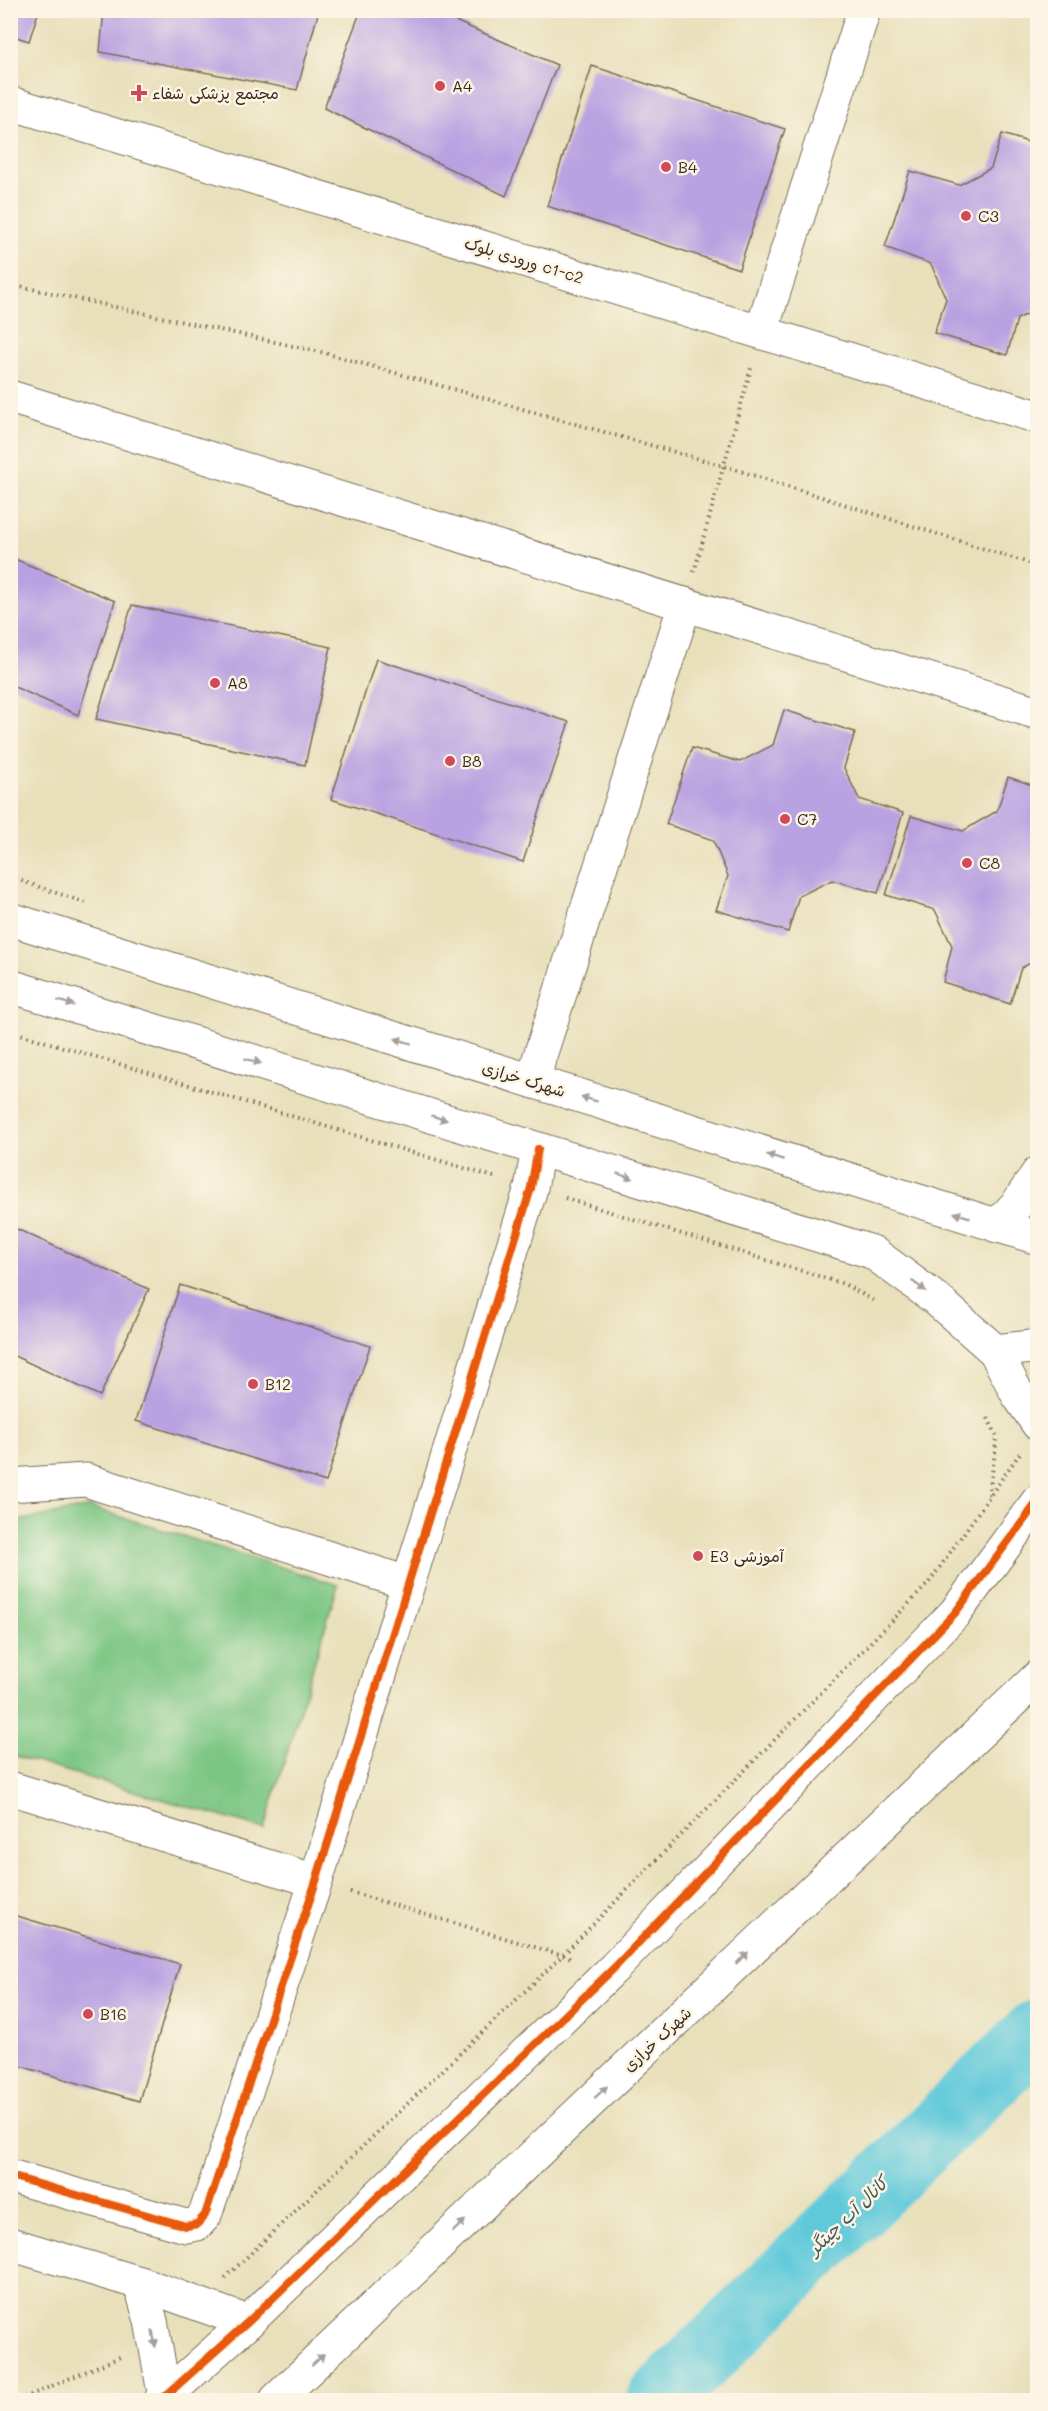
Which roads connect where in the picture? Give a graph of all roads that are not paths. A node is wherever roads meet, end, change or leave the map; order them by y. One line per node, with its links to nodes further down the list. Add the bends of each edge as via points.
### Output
1 (864, 10): 3 (street)
2 (10, 103): 3 (street, ورودی بلوک c1-c2)
3 (761, 332): 5 (street, ورودی بلوک c1-c2)
4 (10, 397): 6 (street)
5 (1038, 417)
6 (685, 604): 7 (street); 10 (street)
7 (1038, 713)
8 (10, 919): 10 (street, شهرک خرازی, one-way to 8)
9 (10, 986): 11 (street, one-way to 11)
10 (534, 1082): 13 (street, شهرک خرازی, one-way to 10)
11 (538, 1149): 16 (street, one-way to 16, via 872,1252 936,1299); 20 (street, via 531,1188)
12 (1038, 1173): 13 (street)
13 (997, 1226): 14 (street, شهرک خرازی)
14 (1038, 1238)
15 (1038, 1344): 16 (street)
16 (995, 1351): 17 (street, via 1018,1395)
17 (1031, 1436)
18 (10, 1485): 20 (street, via 86,1480)
19 (1038, 1501): 27 (street, via 955,1613 614,1968)
20 (407, 1582): 23 (street)
21 (1038, 1677): 29 (street, شهرک خرازی, one-way to 21)
22 (10, 1788): 23 (street)
23 (316, 1881): 24 (street, via 205,2215 197,2224 186,2226)
24 (10, 2176)
25 (10, 2244): 26 (street)
26 (140, 2283): 27 (street); 28 (street, one-way to 28, via 155,2342)
27 (248, 2322): 28 (street)
28 (163, 2399)
29 (276, 2400)

